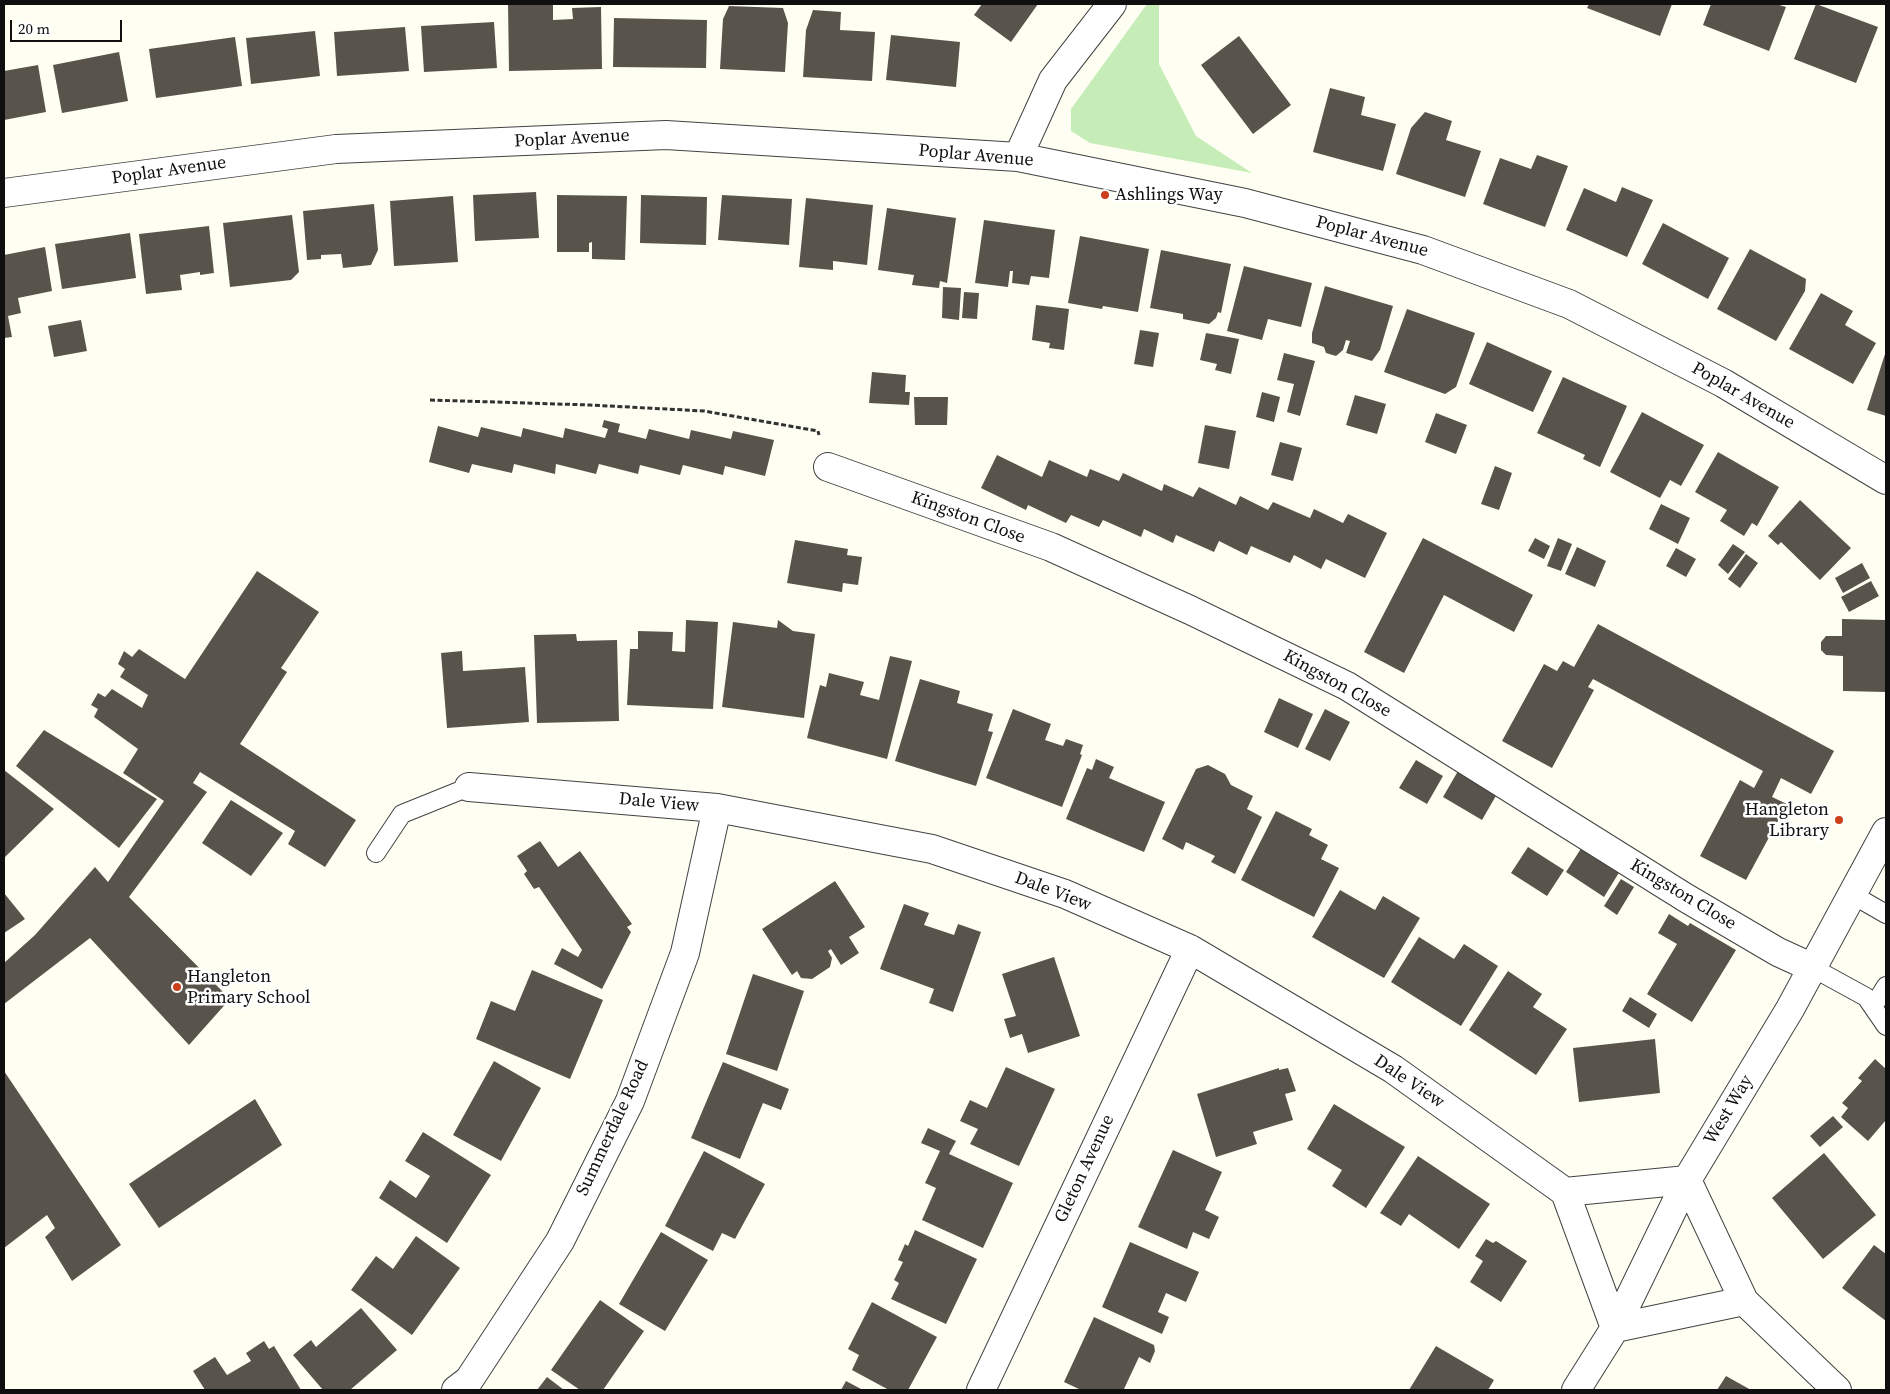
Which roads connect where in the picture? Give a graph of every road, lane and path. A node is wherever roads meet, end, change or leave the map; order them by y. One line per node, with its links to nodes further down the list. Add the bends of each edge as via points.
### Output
1 (1112, 4): 2 (street, via 1053,80)
2 (1018, 157): 3 (street, Poplar Avenue, via 666,135 336,149); 6 (street, Poplar Avenue, via 1245,203 1441,256 1586,313 1723,383)
3 (4, 193)
4 (430, 400): 5 (path, via 704,411 818,431)
5 (828, 467): 14 (street, Kingston Close, via 1051,547 1347,686 1686,898 1778,952)
6 (1886, 480)
7 (469, 787): 8 (street, Dale View); 10 (lane, via 402,814)
8 (717, 808): 13 (street, Dale View, via 932,849 1065,894); 22 (street, Summerdale Road, via 685,953 630,1101 560,1241 469,1380)
9 (1886, 832): 11 (street, West Way)
10 (376, 853)
11 (1852, 895): 12 (lane); 14 (street, West Way)
12 (1886, 914)
13 (1190, 948): 19 (street, Dale View, via 1393,1069); 23 (street, Gleton Avenue)
14 (1813, 968): 16 (lane, via 1866,997); 18 (street, West Way)
15 (1886, 986): 16 (lane)
16 (1873, 1007): 17 (lane)
17 (1886, 1026)
18 (1687, 1180): 19 (street); 20 (street); 21 (street, West Way)
19 (1565, 1192): 21 (street)
20 (1744, 1301): 21 (street); 25 (street)
21 (1615, 1328): 24 (street, West Way)
22 (456, 1390)
23 (981, 1390)
24 (1576, 1390)
25 (1836, 1390)

